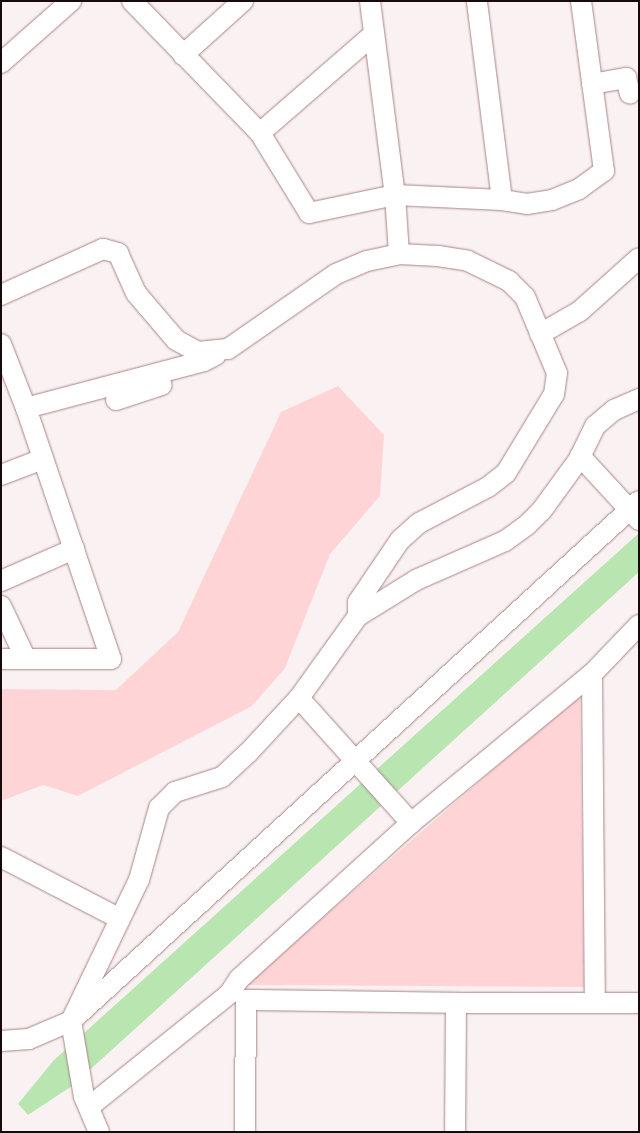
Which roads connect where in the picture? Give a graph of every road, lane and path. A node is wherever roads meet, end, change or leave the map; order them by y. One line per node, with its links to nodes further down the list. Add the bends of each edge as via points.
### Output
1 (70, 1): 9 (street)
2 (132, 1): 8 (street)
3 (242, 1): 8 (street)
4 (370, 1): 7 (street)
5 (477, 1): 14 (street)
6 (581, 1): 10 (street)
7 (374, 34): 12 (street); 13 (street)
8 (183, 55): 12 (street)
9 (1, 63)
10 (592, 84): 11 (street, via 626,78); 14 (street, via 604,171 579,190 552,200 527,204)
11 (630, 94)
12 (260, 133): 13 (street, via 309,214)
13 (395, 194): 14 (street); 15 (street)
14 (502, 200)
15 (399, 254): 18 (street, via 468,261 509,281 525,297); 20 (street, via 366,261 336,274)
16 (639, 258): 18 (street, via 580,311)
17 (1, 295): 20 (street, via 103,249 118,253 136,293 176,340 198,352)
18 (540, 334): 32 (street, via 557,374 554,394 506,473 488,486 419,523 400,540 358,602)
19 (1, 344): 24 (street)
20 (228, 349): 21 (street)
21 (204, 361): 23 (street, via 191,374 178,380); 24 (street)
22 (639, 399): 25 (street, via 614,410 595,426)
23 (116, 400)
24 (26, 408): 26 (street)
25 (580, 456): 28 (street); 32 (street, via 542,510 521,529 504,541 416,580)
26 (43, 459): 27 (street); 29 (street)
27 (1, 475)
28 (636, 512): 40 (street)
29 (74, 549): 30 (street); 36 (street, via 111,659)
30 (1, 581)
31 (1, 606): 36 (street)
32 (358, 616): 39 (street)
33 (639, 625): 35 (street)
34 (639, 641): 35 (street)
35 (610, 655): 38 (street)
36 (25, 657): 37 (street)
37 (1, 658)
38 (592, 674): 41 (street); 46 (street)
39 (299, 698): 40 (street); 43 (street, via 222,777 174,792 159,808 139,880)
40 (359, 762): 41 (street); 48 (street)
41 (411, 822): 44 (street, via 239,979)
42 (1, 857): 43 (street)
43 (120, 919): 48 (street)
44 (238, 997): 45 (street); 50 (street); 52 (street)
45 (456, 1003): 46 (street); 53 (street)
46 (595, 1003): 47 (street)
47 (639, 1003)
48 (72, 1027): 49 (street, via 29,1039); 50 (street)
49 (1, 1041)
50 (86, 1102): 51 (street)
51 (99, 1132)
52 (245, 1132)
53 (455, 1132)

